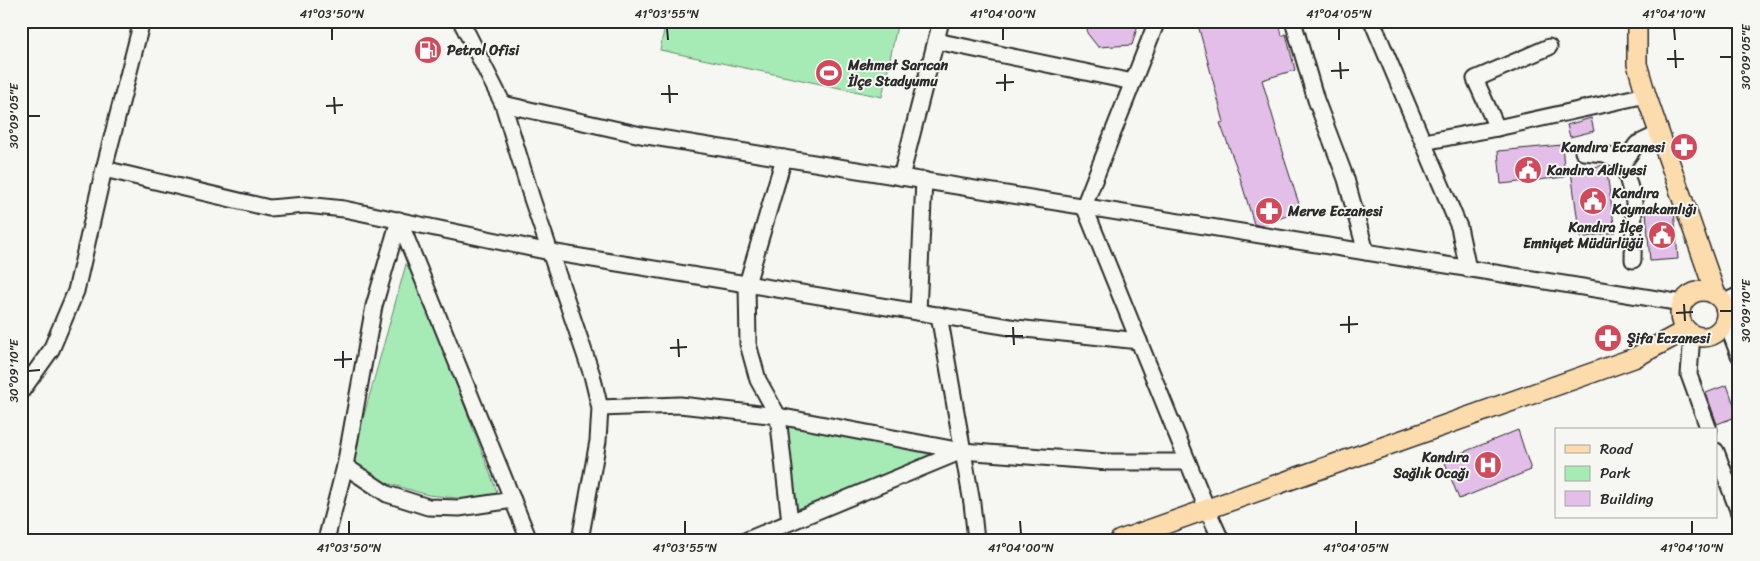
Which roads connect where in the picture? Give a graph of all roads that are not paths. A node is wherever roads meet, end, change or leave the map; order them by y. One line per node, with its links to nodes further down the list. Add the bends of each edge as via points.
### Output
1 (142, 21): 19 (street)
2 (461, 21): 12 (street)
3 (941, 21): 8 (street)
4 (1157, 21): 10 (street)
5 (1293, 21): 25 (street, via 1316,100 1346,179)
6 (1372, 21): 15 (street)
7 (1637, 21): 11 (main road, via 1637,64)
8 (936, 41): 10 (street); 20 (street)
9 (1549, 47): 13 (street, via 1474,78)
10 (1133, 82): 22 (street)
11 (1646, 94): 13 (street); 14 (main road)
12 (503, 104): 17 (street, via 641,135); 24 (street)
13 (1497, 128): 15 (street)
14 (1660, 133): 18 (street, via 1637,144); 30 (main road)
15 (1424, 142): 27 (street, via 1459,227)
16 (1583, 152): 18 (street, via 1605,154)
17 (784, 158): 20 (street); 28 (street)
18 (1624, 163): 26 (street, via 1634,202)
19 (104, 169): 23 (street, via 269,208 306,205); 36 (street, via 76,291 51,350)
20 (902, 176): 21 (street)
21 (924, 180): 22 (street); 31 (street)
22 (1084, 206): 25 (street); 34 (street)
23 (399, 220): 24 (street); 43 (street, via 374,306); 44 (street)
24 (550, 252): 28 (street); 37 (street)
25 (1366, 252): 27 (street)
26 (1633, 260)
27 (1468, 269): 29 (street)
28 (747, 284): 31 (street); 38 (street, via 748,344 758,380)
29 (1682, 303): 30 (main road, via 1701,290 1709,291); 33 (main road, via 1681,322)
30 (1728, 306): 33 (main road, via 1718,331 1713,335 1699,336); 35 (street)
31 (918, 312): 32 (street)
32 (939, 315): 34 (street, via 1016,328); 40 (street)
33 (1689, 332): 39 (street, via 1689,375); 45 (main road, via 1634,358)
34 (1139, 340): 42 (street)
35 (1739, 355)
36 (21, 392)
37 (600, 408): 38 (street, via 680,405); 50 (street, via 598,441)
38 (778, 416): 40 (street); 47 (street)
39 (1708, 428)
40 (962, 451): 42 (street, via 1108,462); 47 (street); 52 (street)
41 (1718, 456): 46 (street)
42 (1188, 462): 45 (street)
43 (345, 466): 44 (street, via 387,494 428,507 459,508); 48 (street)
44 (513, 500): 49 (street)
45 (1207, 509): 53 (main road); 54 (street)
46 (1739, 513)
47 (790, 522): 51 (street)
48 (326, 540)
49 (529, 540)
50 (580, 540)
51 (747, 540)
52 (976, 540)
53 (1120, 540)
54 (1221, 540)

